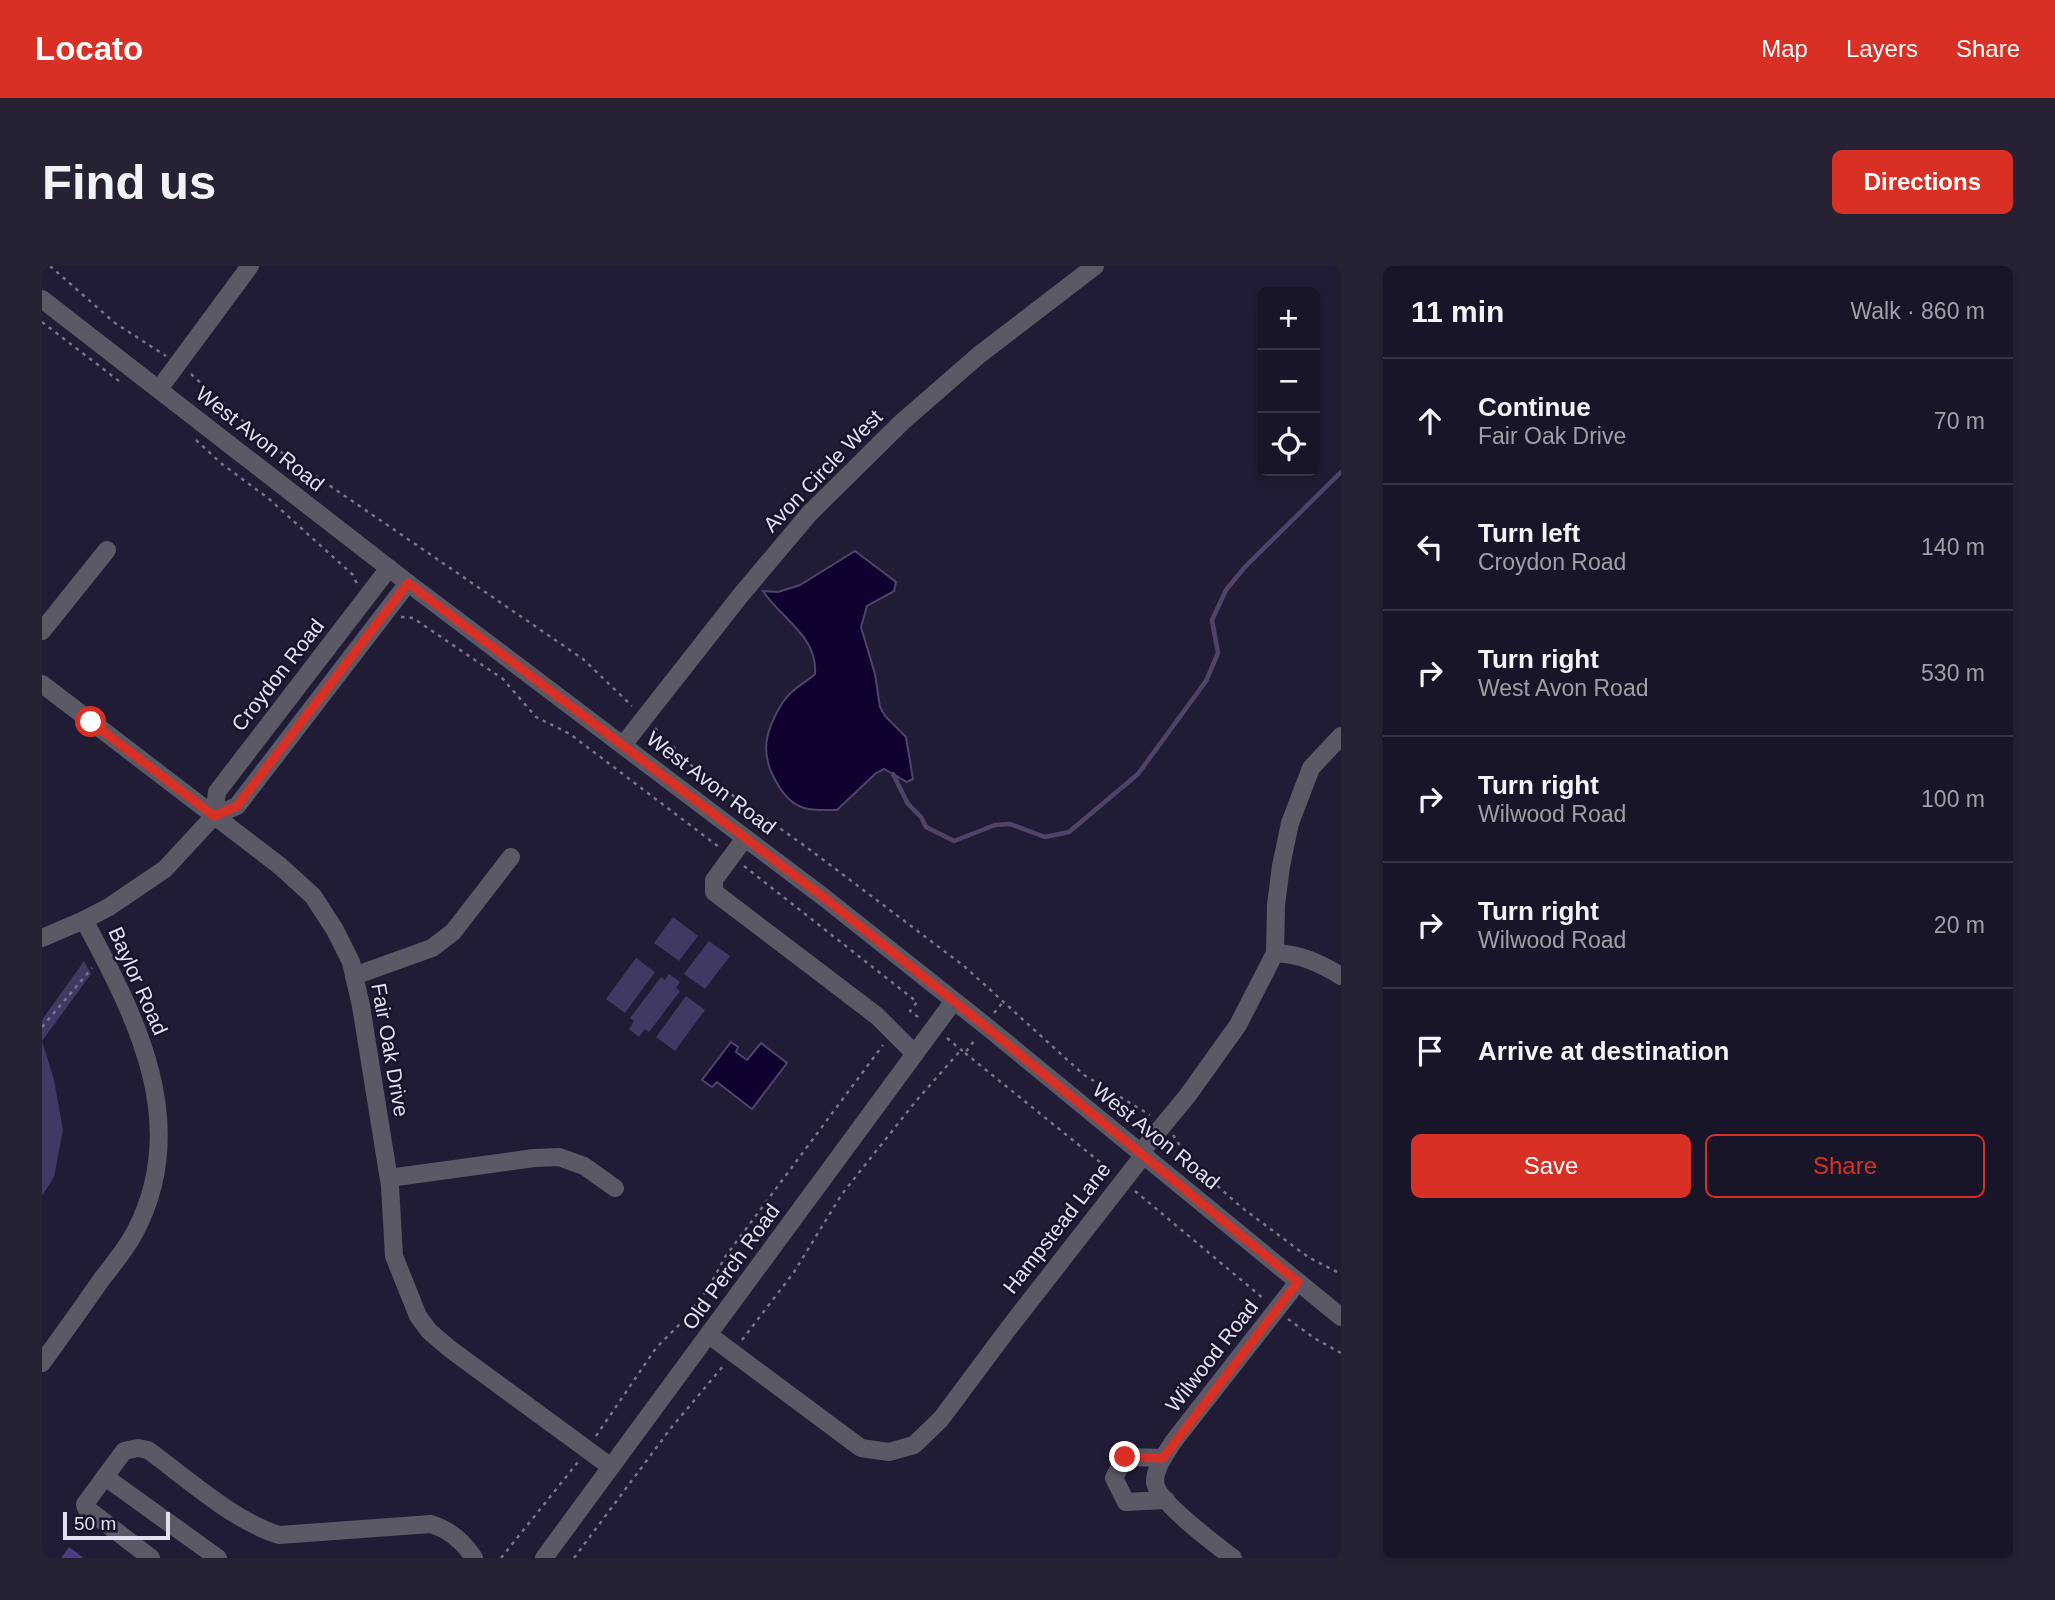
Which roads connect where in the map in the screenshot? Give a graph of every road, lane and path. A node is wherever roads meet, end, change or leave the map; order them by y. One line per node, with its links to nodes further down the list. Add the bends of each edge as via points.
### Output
1 (50, 266): 6 (path, via 116,324)
2 (250, 266): 6 (street)
3 (1095, 266): 17 (street, Avon Circle West, via 979,355 902,422 809,514)
4 (42, 299): 8 (street, West Avon Road)
5 (42, 322): 7 (path)
6 (177, 363): 8 (street); 17 (path, via 277,450 583,659)
7 (126, 385)
8 (159, 389): 11 (street, West Avon Road)
9 (194, 438): 13 (path, via 268,498 353,575)
10 (107, 550): 15 (street)
11 (389, 568): 12 (street, West Avon Road); 20 (street, Croydon Road, via 217,792)
12 (408, 583): 19 (street, West Avon Road); 20 (street, Croydon Road, via 237,806)
13 (359, 587)
14 (396, 616): 23 (path, via 413,618 503,679 536,717 570,734)
15 (42, 631)
16 (42, 684): 20 (street, Fair Oak Drive)
17 (645, 718): 19 (street, Avon Circle West); 31 (path, via 695,769 806,846 964,966)
18 (1341, 736): 26 (street, Hampstead Lane, via 1311,768 1290,823 1276,905)
19 (623, 746): 21 (street, West Avon Road)
20 (214, 816): 24 (street, Croydon Road, via 165,869); 28 (street, Fair Oak Drive, via 313,896 335,930)
21 (745, 838): 23 (street); 30 (street, West Avon Road)
22 (511, 857): 28 (street, via 453,932 432,948)
23 (731, 857): 33 (path, via 917,1002 910,1011); 35 (street, via 715,880 714,892)
24 (84, 920): 25 (street, Croydon Road); 27 (street, Baylor Road)
25 (42, 938)
26 (1275, 953): 29 (street, via 1305,958); 41 (street, Hampstead Lane, via 1238,1025)
27 (103, 956): 34 (path); 56 (street, Baylor Road, via 138,1027 155,1084 158,1164 147,1207 134,1234)
28 (354, 976): 44 (street, Fair Oak Drive)
29 (1341, 976)
30 (953, 1002): 40 (street, Old Perch Road); 42 (street, West Avon Road)
31 (1003, 1002): 32 (path); 41 (path, via 1084,1075 1144,1110)
32 (994, 1014)
33 (923, 1020)
34 (42, 1027)
35 (893, 1032): 40 (street); 57 (path, via 725,1257 708,1289 656,1348)
36 (949, 1039): 38 (path)
37 (976, 1039): 39 (path)
38 (961, 1049): 39 (path); 53 (path, via 842,1194 794,1272)
39 (965, 1053): 43 (path)
40 (915, 1055): 52 (street, Old Perch Road)
41 (1162, 1126): 42 (street, Hampstead Lane); 47 (path, via 1177,1139 1191,1162 1241,1207 1308,1257)
42 (1142, 1153): 48 (street, West Avon Road); 52 (street, Hampstead Lane, via 941,1419 914,1445 889,1452 861,1448)
43 (1114, 1174)
44 (389, 1178): 45 (street, via 559,1157 584,1166); 57 (street, Fair Oak Drive, via 394,1256 423,1323 450,1349)
45 (615, 1188)
46 (1138, 1193): 49 (path)
47 (1341, 1273)
48 (1298, 1282): 50 (street, West Avon Road); 58 (street, Wilwood Road)
49 (1268, 1302)
50 (1341, 1317)
51 (1291, 1321): 54 (path)
52 (709, 1335): 59 (street, Old Perch Road)
53 (738, 1345)
54 (1341, 1353)
55 (727, 1361): 67 (path)
56 (42, 1363)
57 (587, 1449): 59 (street, Fair Oak Drive); 65 (path)
58 (1163, 1458): 61 (street, Wilwood Road, via 1155,1479 1157,1491); 61 (street, via 1125,1457 1114,1478 1126,1502)
59 (611, 1467): 66 (street, Old Perch Road)
60 (105, 1477): 62 (street, via 86,1508); 63 (street); 64 (street, via 124,1451 148,1450 249,1524 279,1535 431,1524 447,1530)
61 (1166, 1500): 68 (street)
62 (151, 1558)
63 (218, 1558)
64 (474, 1558)
65 (501, 1558)
66 (544, 1558)
67 (574, 1558)
68 (1233, 1558)

